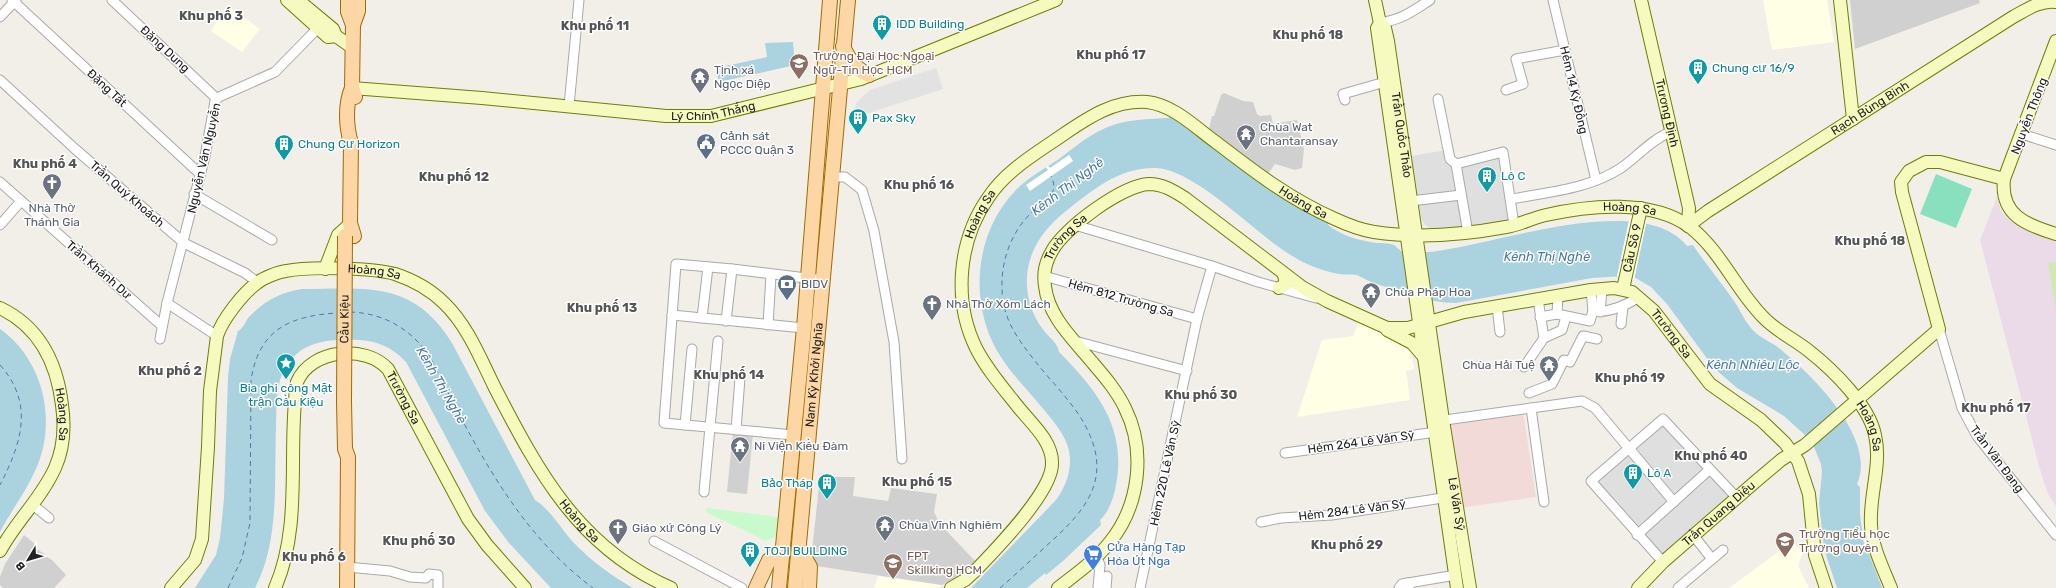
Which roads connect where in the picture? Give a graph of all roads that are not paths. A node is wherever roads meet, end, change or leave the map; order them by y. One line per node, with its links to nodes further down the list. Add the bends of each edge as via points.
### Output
1 (112, 0): 33 (street, Đặng Dung)
2 (287, 0): 20 (street)
3 (298, 0): 21 (street, via 333,30)
4 (348, 0): 19 (main road, via 348,12)
5 (358, 0): 19 (main road, via 358,11)
6 (579, 0): 36 (street)
7 (830, 0): 31 (main road, Nam Kỳ Khởi Nghĩa)
8 (848, 0): 23 (main road, Nam Kỳ Khởi Nghĩa)
9 (1056, 0): 26 (street, Lý Chính Thắng)
10 (1375, 0): 18 (street, Trần Quốc Thảo)
11 (1430, 0): 18 (street, via 1398,20)
12 (1553, 0): 25 (street, Hẻm 14 Kỳ Ðồng)
13 (1641, 0): 38 (street, Trương Định)
14 (1840, 0): 37 (street)
15 (14, 1): 17 (street); 42 (street, Ðặng Tất)
16 (2056, 2): 37 (street, Rạch Bùng Binh, via 2046,1 2013,17)
17 (0, 17)
18 (1380, 23): 28 (street, Trần Quốc Thảo, via 1377,28); 51 (street, Trần Quốc Thảo, via 1388,41)
19 (353, 24): 24 (main road, Cầu Kiệu)
20 (318, 28): 21 (street, via 328,37); 33 (street, Nguyễn Văn Nguyễn, via 275,72)
21 (336, 36): 24 (street)
22 (2056, 41): 39 (street, Nguyễn Thông)
23 (843, 46): 26 (main road, via 850,59); 29 (main road, Nam Kỳ Khởi Nghĩa)
24 (353, 48): 30 (main road, Cầu Kiệu)
25 (1565, 50): 32 (street, via 1516,59 1523,84); 45 (street, Hẻm 14 Kỳ Ðồng)
26 (869, 75): 29 (street, Lý Chính Thắng)
27 (0, 80): 63 (street, Trần Quý Khoách)
28 (1385, 82): 35 (street, via 1344,94); 60 (street, Trần Quốc Thảo)
29 (839, 85): 31 (street, Lý Chính Thắng); 43 (main road, Nam Kỳ Khởi Nghĩa)
30 (352, 88): 36 (street, Lý Chính Thắng); 57 (main road, Cầu Kiệu, via 356,101 355,134 351,143)
31 (822, 89): 36 (street, Lý Chính Thắng, via 711,116 666,116); 71 (main road, Nam Kỳ Khởi Nghĩa)
32 (1506, 90)
33 (216, 98): 42 (street, Nguyễn Văn Nguyễn)
34 (1438, 99): 41 (street, via 1450,159)
35 (1345, 100)
36 (569, 106)
37 (1853, 119): 56 (street, Rạch Bùng Binh)
38 (1671, 132): 45 (street, via 1662,136 1621,168); 56 (street, Trương Định, via 1689,208)
39 (2022, 134): 40 (street); 44 (street, Nguyễn Thông)
40 (2056, 145)
41 (1456, 164): 48 (street); 49 (street, via 1503,152)
42 (200, 174): 47 (street, Nguyễn Văn Nguyễn)
43 (833, 177): 72 (main road, Nam Kỳ Khởi Nghĩa); 124 (street, via 845,177 862,190 874,231 894,342)
44 (2004, 179): 59 (street, Nguyễn Thông, via 2003,192 2009,209 2022,221); 100 (street, via 1940,162 1926,162 1908,171 1901,182)
45 (1596, 180): 49 (street, via 1567,190)
46 (0, 182): 50 (street, Trần Khánh Dư)
47 (194, 194): 62 (street); 63 (street, Nguyễn Văn Nguyễn)
48 (1461, 195): 51 (street); 58 (street)
49 (1512, 199): 55 (street)
50 (21, 201): 53 (street); 97 (street, Trần Khánh Dư)
51 (1411, 203): 60 (street, Trần Quốc Thảo); 61 (street)
52 (1640, 213): 55 (street, Hoàng Sa, via 1619,207 1568,211); 56 (street, Hoàng Sa, via 1668,215); 74 (street, Cầu Số 9)
53 (0, 225)
54 (1075, 225): 64 (street); 69 (street, Trường Sa, via 1133,188 1149,184 1162,186 1185,198); 70 (street, Trường Sa, via 1062,236 1052,251)
55 (1514, 225): 58 (street, Hoàng Sa)
56 (1688, 226): 114 (street, Hoàng Sa, via 1709,246 1764,318 1810,352 1836,377)
57 (350, 230): 66 (street, via 338,236); 148 (main road, Cầu Kiệu, via 349,402 353,449 348,457)
58 (1468, 233): 61 (street, Hoàng Sa)
59 (2056, 234)
60 (1412, 235): 61 (street, Hoàng Sa); 85 (street, Trần Quốc Thảo); 163 (street, Hoàng Sa, via 1359,229 1307,206 1271,184 1188,121 1168,108 1154,103 1123,104 1096,112 1024,162 992,192 972,227 963,263 963,300 969,330 977,350 1047,444 1052,457 1052,470 1038,498 971,575)
61 (1432, 236)
62 (272, 240)
63 (184, 243): 73 (street, Trần Quý Khoách, via 245,273); 81 (street, Nguyễn Văn Nguyễn)
64 (1212, 266): 75 (street); 92 (street, Hẻm 220 Lê Văn Sỹ)
65 (708, 267): 67 (street); 88 (street, via 676,264); 90 (street)
66 (325, 269): 73 (street, Hoàng Sa, via 286,271); 157 (street, Hoàng Sa, via 370,270 396,275 421,286 445,304 465,330 530,455 557,495 581,524 612,553)
67 (732, 269): 68 (street); 93 (street)
68 (771, 275): 71 (street); 96 (street)
69 (1284, 275): 75 (street, via 1286,284); 80 (street, Trường Sa)
70 (1044, 276): 92 (street, Hẻm 812 Trường Sa); 107 (street, Trường Sa, via 1049,305)
71 (808, 279): 72 (street); 99 (main road, Nam Kỳ Khởi Nghĩa)
72 (823, 280): 135 (main road, Nam Kỳ Khởi Nghĩa)
73 (257, 282): 102 (street, Hoàng Sa, via 226,318)
74 (1624, 283): 76 (street, Trường Sa); 78 (street, Trường Sa)
75 (1279, 288): 80 (street)
76 (1596, 289): 77 (street, Trường Sa); 86 (street)
77 (1558, 296): 79 (street, Trường Sa); 87 (street)
78 (1639, 297): 83 (street); 123 (street, Trường Sa, via 1654,311 1710,384 1761,420)
79 (1538, 299): 82 (street, Trường Sa); 89 (street)
80 (1327, 301): 98 (street, Trường Sa)
81 (167, 303): 97 (street, Nguyễn Văn Nguyễn); 102 (street)
82 (1497, 306): 94 (street, Trường Sa); 101 (street)
83 (1623, 307): 86 (street); 95 (street)
84 (0, 308): 132 (street, Hoàng Sa, via 24,322 41,342 52,361 60,394 63,429 60,454 47,485)
85 (1423, 309): 94 (street, Lê Văn Sỹ)
86 (1596, 312): 91 (street, via 1590,321)
87 (1557, 314): 89 (street); 91 (street)
88 (672, 316): 90 (street); 117 (street, via 664,423)
89 (1540, 317): 103 (street)
90 (702, 318): 93 (street)
91 (1566, 318): 103 (street, via 1562,330)
92 (1197, 319): 111 (street, Hẻm 220 Lê Văn Sỹ)
93 (726, 321): 96 (street)
94 (1425, 323): 98 (street, Trường Sa, via 1404,328); 109 (street, Lê Văn Sỹ); 116 (street, Lê Văn Sỹ)
95 (1621, 324)
96 (768, 325): 99 (street)
97 (162, 326): 104 (street, Nguyễn Văn Nguyễn)
98 (1381, 326): 109 (street, via 1412,343)
99 (804, 328): 120 (main road, Nam Kỳ Khởi Nghĩa)
100 (1940, 329): 114 (street, Trần Quang Diệu); 138 (street, Trần Văn Ðang, via 1962,408 1977,436)
101 (1500, 332)
102 (217, 336): 152 (street, Hoàng Sa, via 210,391 202,539 195,560)
103 (1544, 338): 110 (street)
104 (160, 339)
105 (1597, 339): 113 (street, via 1583,336 1570,362 1564,360 1552,384)
106 (718, 341): 118 (street)
107 (1075, 341): 111 (street); 145 (street, Trường Sa, via 1119,398 1129,418 1137,446 1136,479 1129,507 1115,535)
108 (692, 350): 117 (street)
109 (1425, 359): 116 (street, Lê Văn Sỹ)
110 (1524, 367)
111 (1187, 371): 167 (street, Hẻm 220 Lê Văn Sỹ)
112 (740, 378): 119 (street)
113 (1529, 393)
114 (1852, 404): 123 (street, Trần Quang Diệu, via 1805,445); 174 (street, Hoàng Sa, via 1870,418 1876,437 1877,459 1871,529 1876,550)
115 (1532, 408): 116 (street, Hẻm 264 Lê Văn Sỹ); 121 (street, Hẻm 264 Lê Văn Sỹ, via 1582,401 1588,403); 130 (street)
116 (1438, 424): 122 (street, Hẻm 264 Lê Văn Sỹ); 127 (street, Lê Văn Sỹ); 128 (street, Lê Văn Sỹ)
117 (685, 425): 118 (street)
118 (709, 428): 119 (street); 126 (street)
119 (736, 430): 120 (street)
120 (793, 435): 133 (main road, Nam Kỳ Khởi Nghĩa)
121 (1629, 448): 125 (street, via 1663,419); 131 (street); 137 (street, via 1591,482)
122 (1285, 452)
123 (1793, 452): 129 (street, Trần Quang Diệu); 173 (street, Trường Sa, via 1806,482 1812,542 1818,569)
124 (902, 459)
125 (1709, 470): 129 (street); 131 (street)
126 (704, 492)
127 (1456, 496): 128 (street, Hẻm 284 Lê Văn Sỹ); 170 (street, Lê Văn Sỹ)
128 (1444, 498): 136 (street, Hẻm 284 Lê Văn Sỹ, via 1332,515 1281,518); 149 (street, Lê Văn Sỹ)
129 (1737, 498): 139 (street, Trần Quang Diệu)
130 (1544, 502)
131 (1674, 502): 137 (street)
132 (33, 505): 134 (street); 143 (street, Hoàng Sa)
133 (786, 515): 135 (main road); 144 (main road, Nam Kỳ Khởi Nghĩa)
134 (49, 518)
135 (802, 520): 141 (main road, Nam Kỳ Khởi Nghĩa)
136 (1261, 522)
137 (1637, 535): 147 (street)
138 (2056, 535)
139 (1694, 536): 146 (street); 147 (street, Trần Quang Diệu)
140 (654, 541): 158 (street)
141 (800, 549): 161 (main road, Nam Kỳ Khởi Nghĩa); 162 (main road, via 810,567)
142 (1723, 550): 146 (street)
143 (0, 551)
144 (783, 555): 159 (main road, via 769,560); 160 (main road, Nam Kỳ Khởi Nghĩa)
145 (1096, 556): 164 (street, Trường Sa); 165 (street, via 1100,565)
146 (1712, 559): 172 (street)
147 (1662, 562): 171 (street, Trần Quang Diệu)
148 (347, 567): 154 (main road, Cầu Kiệu); 155 (street, via 390,571 410,577 426,578 428,574 438,575)
149 (1456, 575): 151 (street); 169 (street, Lê Văn Sỹ)
150 (1107, 576): 166 (street)
151 (1408, 585): 168 (street, via 1402,584)
152 (171, 588)
153 (275, 588): 156 (street, Trường Sa, via 284,562 289,535 298,382 304,371 317,361 329,355 342,354 372,357 388,369 468,518 487,545)
154 (347, 588)
155 (438, 588)
156 (525, 588)
157 (671, 588)
158 (742, 588)
159 (756, 588)
160 (780, 588)
161 (796, 588)
162 (809, 588)
163 (951, 588)
164 (1058, 588)
165 (1098, 588)
166 (1106, 588)
167 (1140, 588)
168 (1398, 588)
169 (1458, 588)
170 (1470, 588)
171 (1638, 588)
172 (1678, 588)
173 (1826, 588)
174 (1891, 588)

